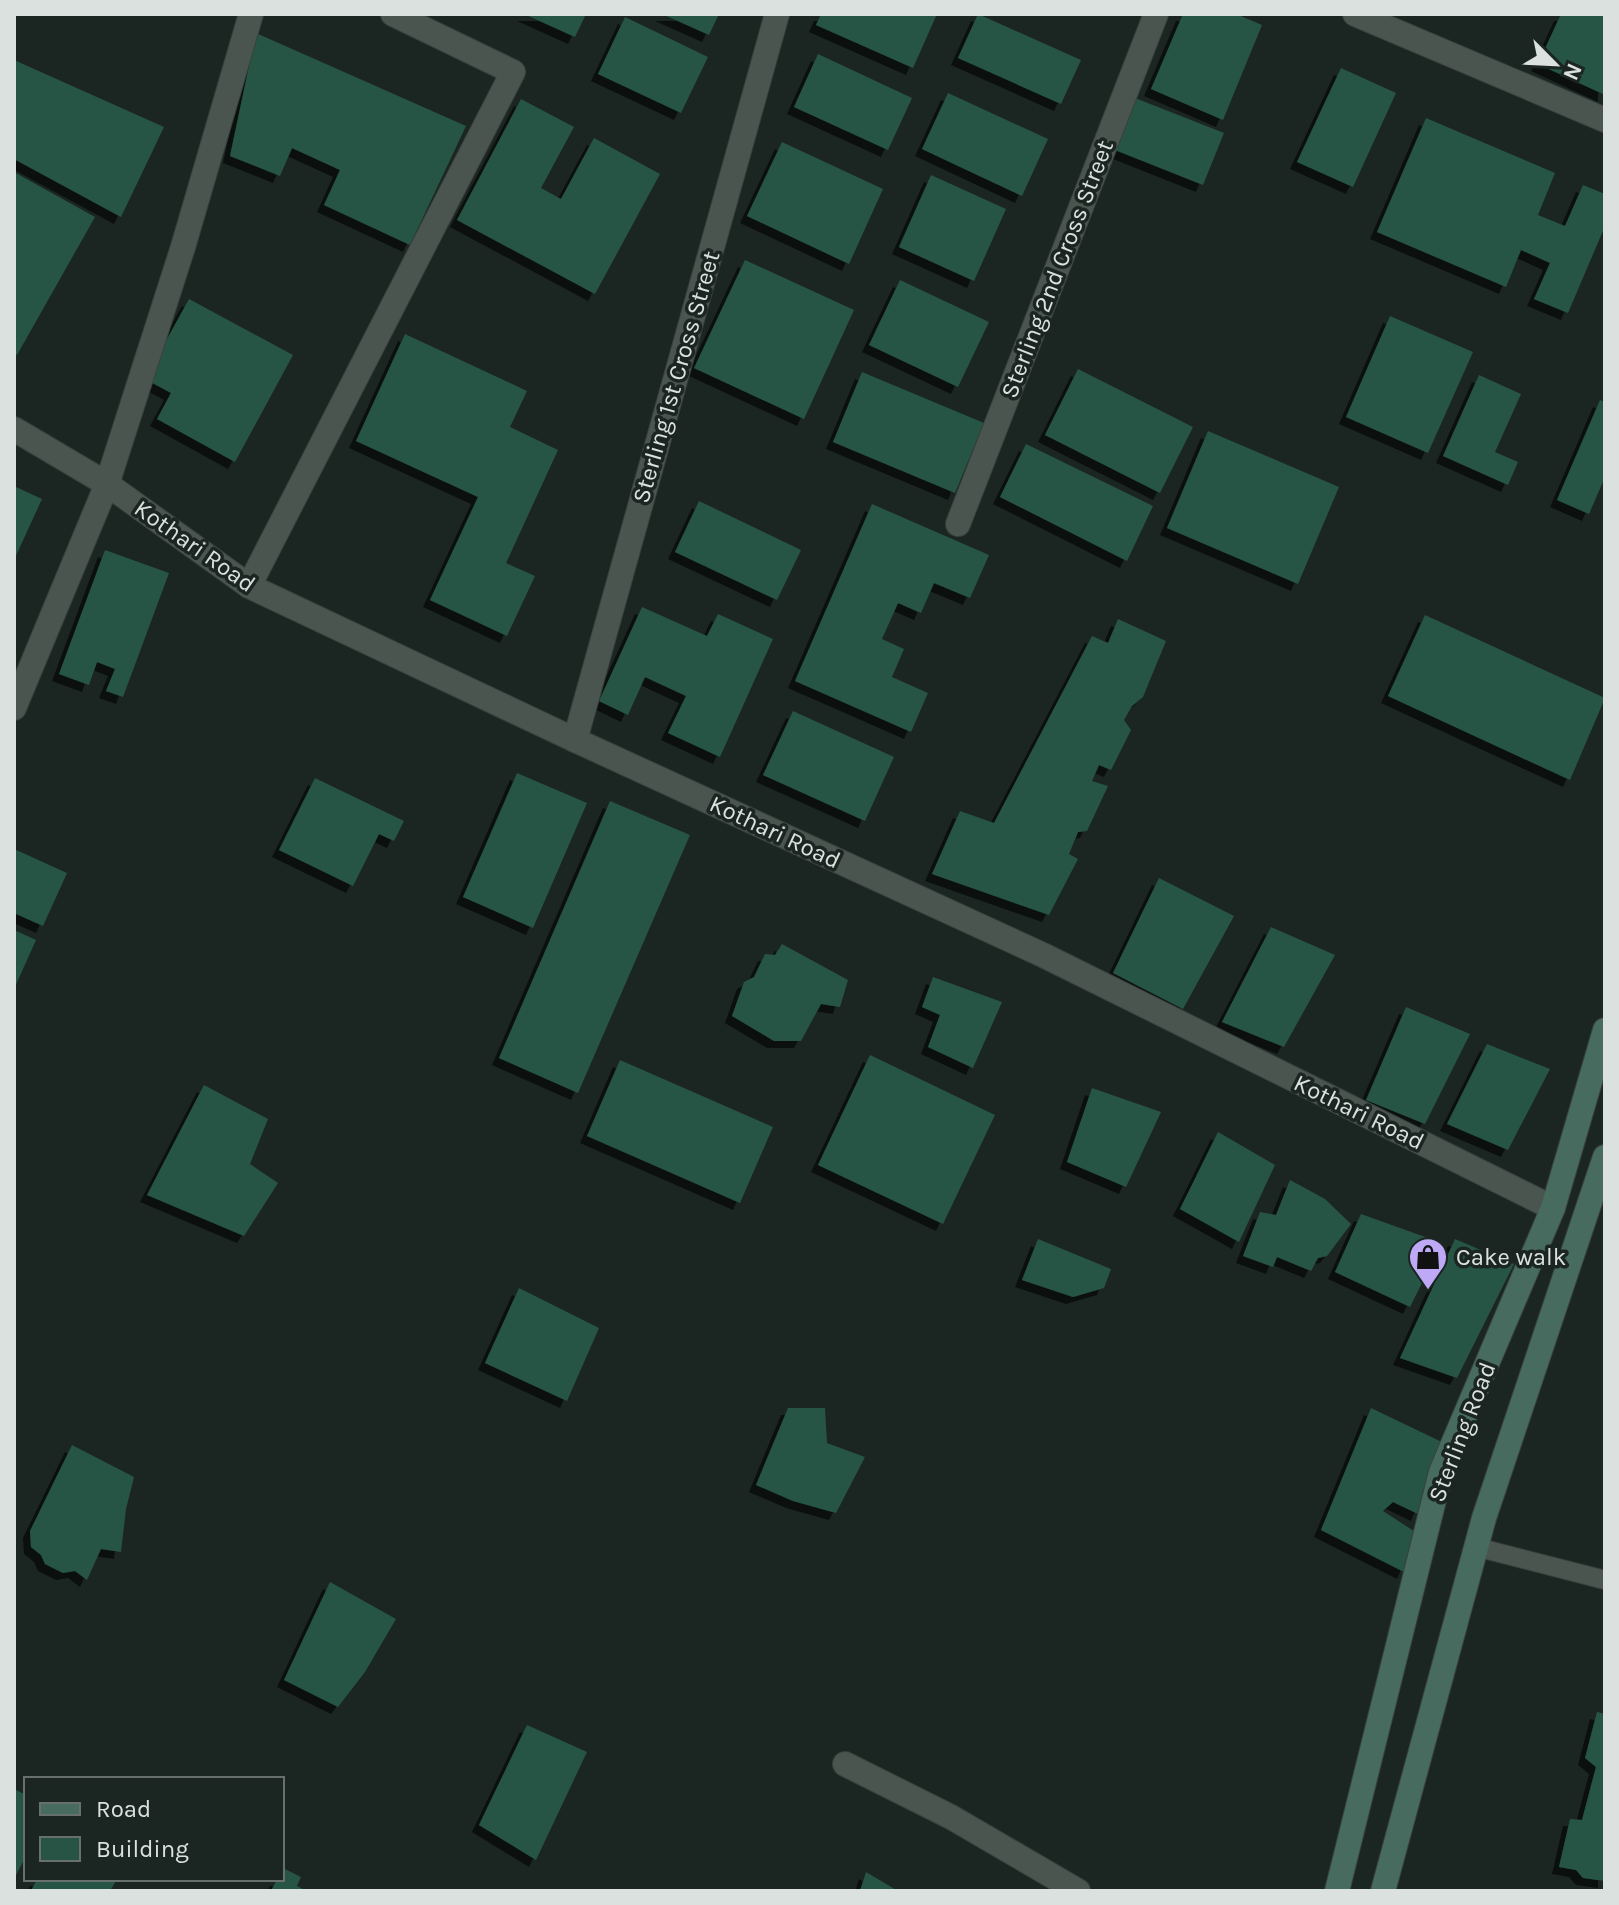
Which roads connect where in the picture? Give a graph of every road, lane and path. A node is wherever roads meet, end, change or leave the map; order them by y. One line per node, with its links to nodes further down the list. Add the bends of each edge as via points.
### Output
1 (251, 14): 8 (street)
2 (393, 14): 10 (street, via 513,72)
3 (777, 14): 12 (street, Sterling 1st Cross Street)
4 (1156, 14): 9 (street, Sterling 2nd Cross Street)
5 (1355, 14): 6 (street)
6 (1605, 120)
7 (14, 429): 8 (street, Kothari Road)
8 (107, 484): 10 (street, Kothari Road); 11 (street)
9 (958, 524)
10 (249, 586): 12 (street, Kothari Road)
11 (14, 708)
12 (575, 740): 15 (street, Kothari Road, via 1043,955)
13 (1605, 1030): 15 (main road, Sterling Road)
14 (1605, 1157): 16 (main road, Sterling Road)
15 (1553, 1208): 20 (main road, Sterling Road, via 1441,1472)
16 (1476, 1547): 17 (lane); 21 (main road, Sterling Road)
17 (1605, 1580)
18 (845, 1764): 19 (street, via 951,1817)
19 (1078, 1891)
20 (1337, 1891)
21 (1383, 1891)

